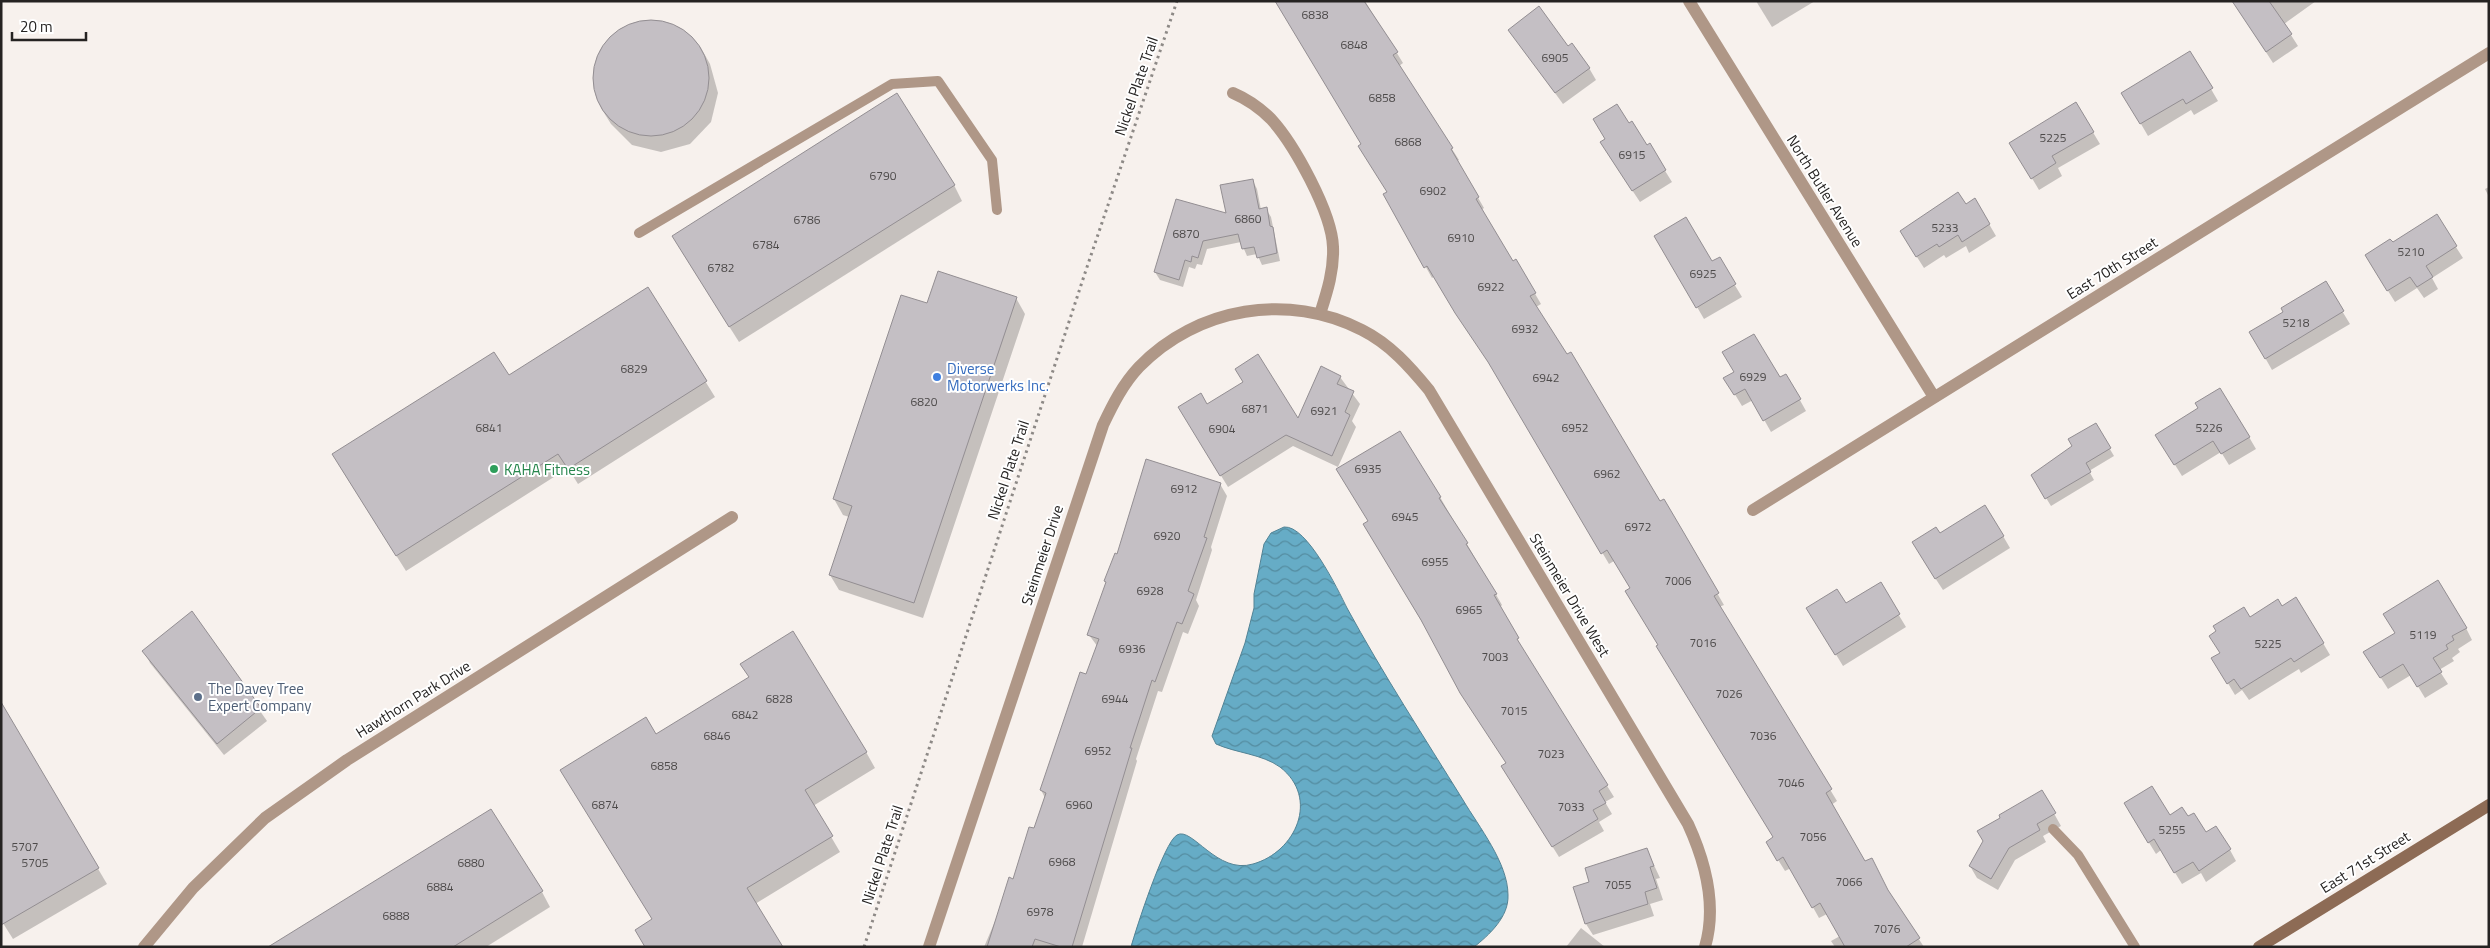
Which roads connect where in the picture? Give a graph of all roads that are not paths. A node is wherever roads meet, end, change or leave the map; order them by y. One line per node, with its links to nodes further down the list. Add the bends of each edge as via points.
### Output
1 (1689, 1): 7 (street, North Butler Avenue)
2 (2489, 53): 7 (street, East 70th Street)
3 (1233, 93): 6 (street, via 1257,106 1272,120 1322,201 1333,247 1330,283)
4 (997, 210): 5 (lane, via 992,160 938,81 892,84)
5 (639, 234)
6 (1320, 314): 13 (street, Steinmeier Drive, via 1283,308 1216,318 1174,338 1139,367 1118,394 1103,424); 14 (street, Steinmeier Drive West, via 1362,330 1381,342 1408,365 1429,390 1688,824 1698,846 1708,891 1709,927)
7 (1934, 398): 8 (street, East 70th Street)
8 (1753, 510)
9 (732, 517): 12 (street, Hawthorn Park Drive, via 347,760 266,818 193,888)
10 (2489, 805): 16 (main road, East 71st Street)
11 (2053, 829): 15 (lane, via 2078,855)
12 (144, 947)
13 (929, 947)
14 (1705, 947)
15 (2135, 947)
16 (2259, 947)

